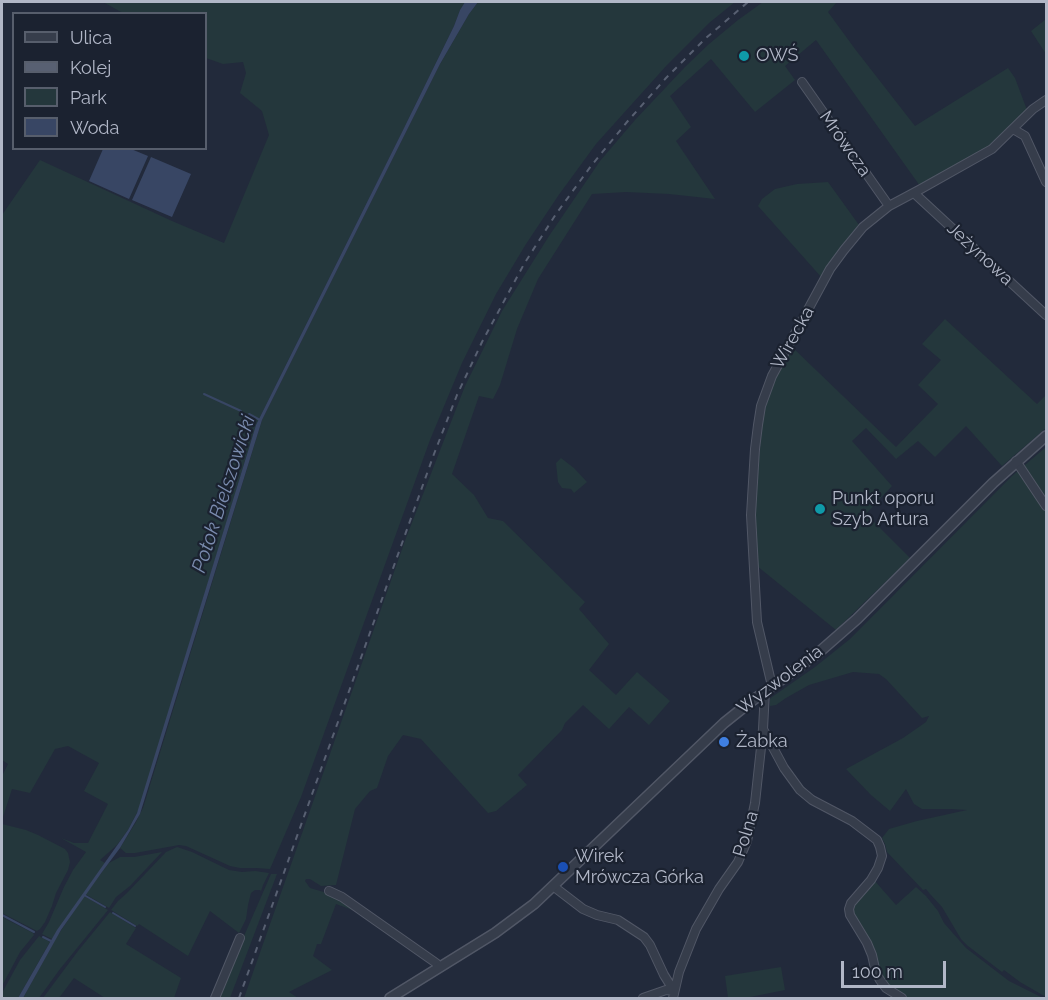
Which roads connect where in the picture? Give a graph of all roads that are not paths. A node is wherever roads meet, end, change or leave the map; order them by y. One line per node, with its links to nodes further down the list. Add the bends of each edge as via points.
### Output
1 (802, 82): 6 (street, Mrówcza)
2 (1047, 100): 3 (street, Wirecka)
3 (1013, 129): 4 (street, via 1025,136); 5 (street, Wirecka, via 992,149)
4 (1047, 182)
5 (914, 193): 6 (street, Wirecka); 7 (street, Jeżynowa)
6 (889, 206): 11 (street, Wirecka, via 843,250 778,363 761,406 751,515 757,622)
7 (1047, 315)
8 (1047, 436): 9 (street, Wyzwolenia)
9 (1016, 461): 10 (street); 11 (street, Wyzwolenia, via 857,619)
10 (1047, 506)
11 (769, 688): 12 (street, Polna); 13 (street, Wyzwolenia, via 699,745)
12 (763, 729): 17 (street, Polna, via 747,841 696,929); 21 (street, via 800,790 877,840 882,856 878,868 849,909 872,954 880,980)
13 (553, 886): 16 (street, Wyzwolenia, via 506,926); 17 (street, via 583,909 618,920 644,937)
14 (329, 891): 16 (street)
15 (240, 938): 18 (street)
16 (440, 967): 19 (street, Wyzwolenia)
17 (674, 995): 20 (street, via 666,990)
18 (215, 999)
19 (390, 999)
20 (643, 999)
21 (902, 999)

